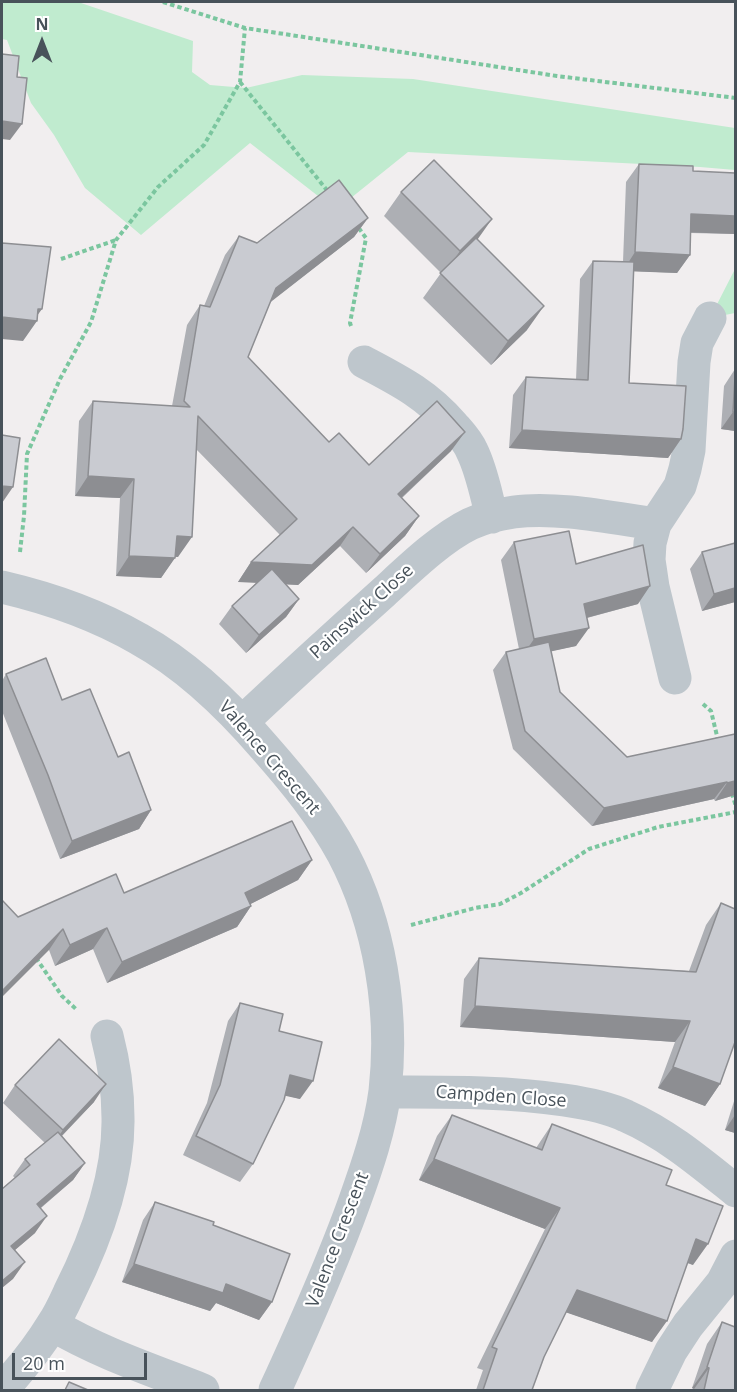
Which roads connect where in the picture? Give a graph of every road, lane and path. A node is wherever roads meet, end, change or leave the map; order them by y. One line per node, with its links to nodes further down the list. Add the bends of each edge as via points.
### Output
1 (163, 2): 2 (path)
2 (245, 28): 3 (path); 4 (path, via 557,76)
3 (240, 82): 5 (path); 7 (path, via 204,145 158,187)
4 (735, 98)
5 (337, 201)
6 (351, 220): 10 (path, via 366,238 350,323)
7 (116, 240): 8 (path); 13 (path, via 91,322 60,379 27,454 24,516)
8 (61, 259)
9 (710, 318): 12 (street, via 694,362 685,469 680,486)
10 (364, 362): 11 (street, via 421,394 460,432 479,467)
11 (492, 517): 12 (street, Painswick Close, via 550,511); 15 (street, Painswick Close, via 470,524 418,561)
12 (655, 524): 14 (street, via 649,560)
13 (8, 588): 15 (street, Valence Crescent, via 60,603 140,639 174,661)
14 (675, 678): 16 (path, via 711,711)
15 (242, 722): 20 (street, Valence Crescent, via 296,783 322,820 363,899)
16 (719, 743)
17 (730, 786): 18 (path)
18 (735, 807)
19 (735, 812): 20 (path, via 658,827 589,849 500,904 435,917)
20 (375, 937): 23 (street, Valence Crescent, via 385,1008)
21 (31, 950): 22 (path, via 62,996)
22 (107, 1036): 26 (street, via 118,1118 112,1174 82,1268)
23 (385, 1092): 24 (street, Campden Close, via 540,1097 589,1104 625,1115 659,1133 689,1152); 29 (street, Valence Crescent, via 366,1170 342,1237)
24 (735, 1191)
25 (735, 1256): 30 (street, via 722,1283 671,1351)
26 (53, 1325): 27 (street); 28 (street, via 104,1351)
27 (2, 1390)
28 (203, 1390)
29 (275, 1390)
30 (652, 1390)

